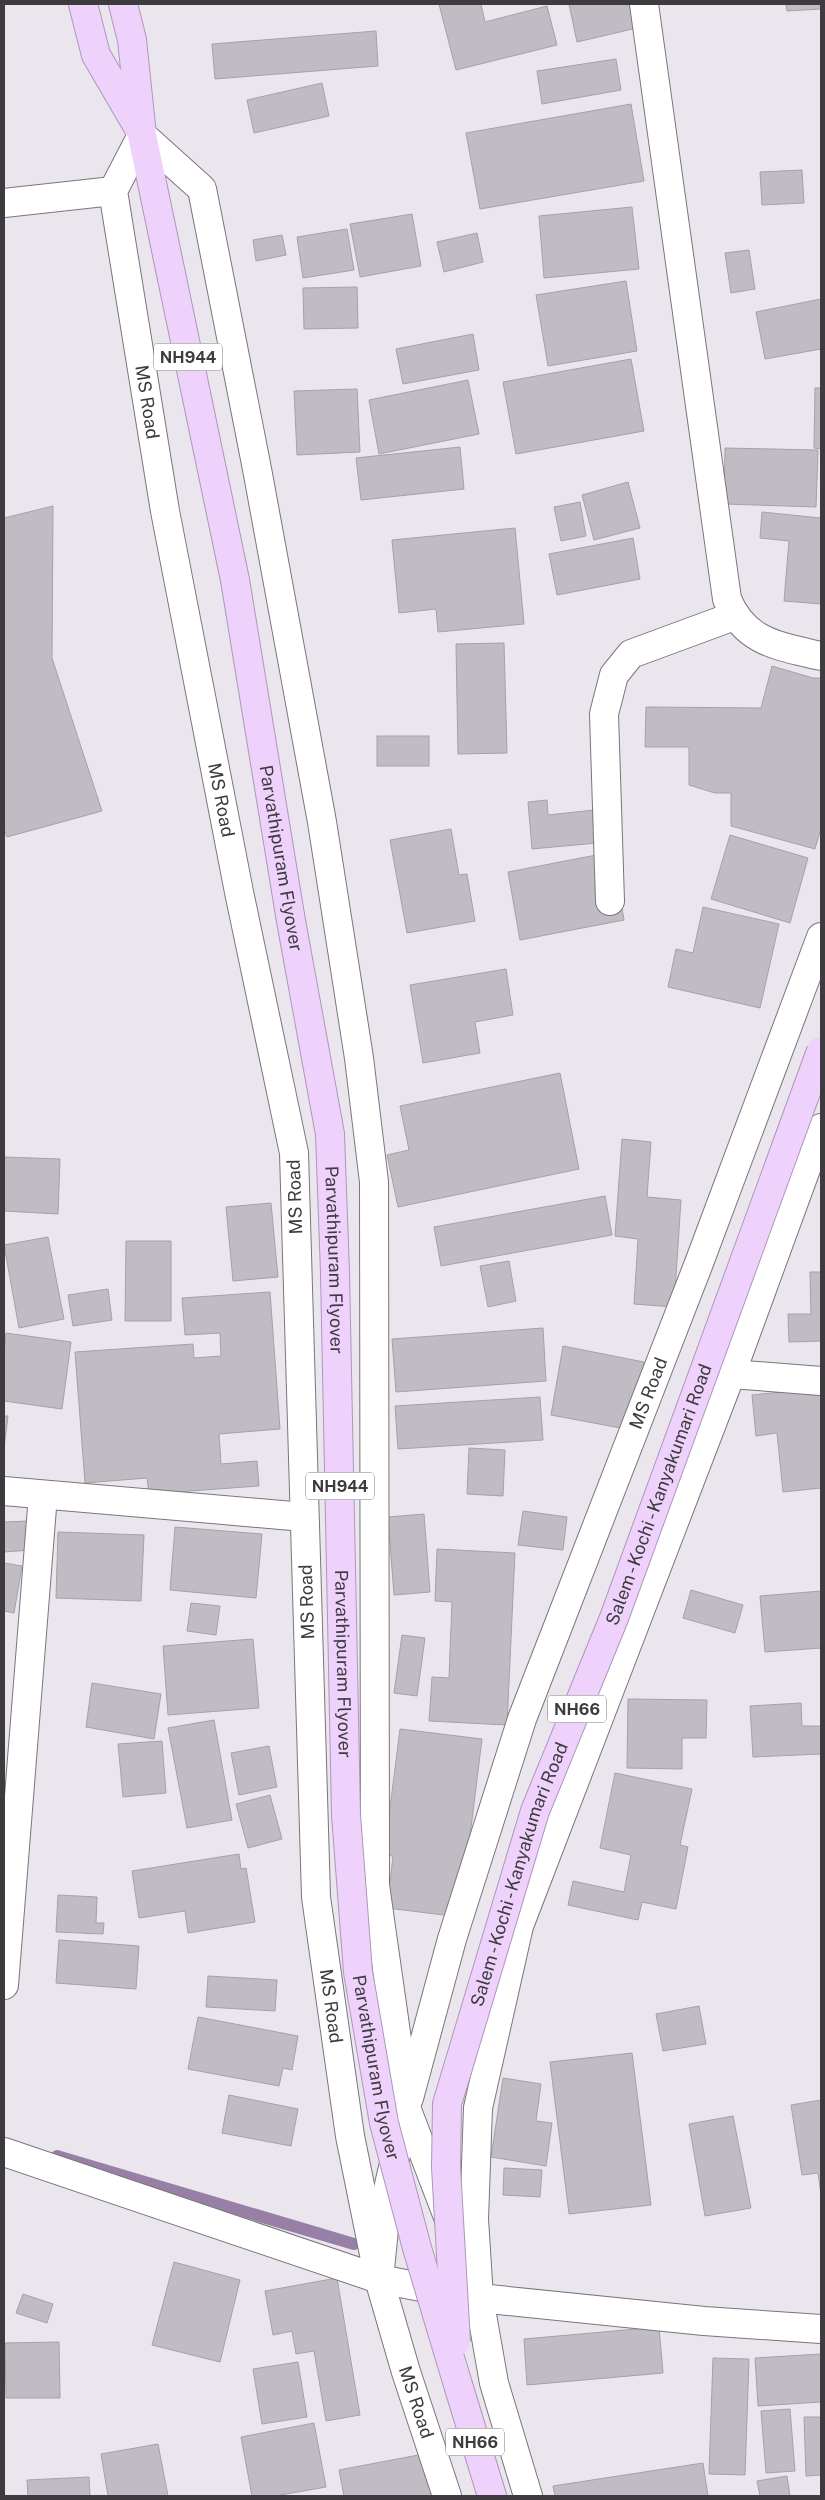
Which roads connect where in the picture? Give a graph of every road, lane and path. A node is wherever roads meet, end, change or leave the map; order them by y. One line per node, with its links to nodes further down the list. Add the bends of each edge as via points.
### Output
1 (83, 4): 4 (highway, MS Road / NH944, via 96,55)
2 (123, 4): 4 (highway, NH944, via 132,40)
3 (644, 4): 7 (street, via 722,579)
4 (142, 135): 5 (street); 19 (street, MS Road, via 202,190 322,822 359,1058 374,1182 375,1885); 24 (highway, Parvathipuram Flyover / NH944, bridge, via 234,580 330,1134 346,1815 358,1972 384,2123)
5 (113, 191): 6 (street); 17 (street, MS Road, via 165,511 239,892 294,1153)
6 (4, 204)
7 (734, 616): 8 (street, via 747,631 764,641); 9 (street, via 631,654 614,675 604,714)
8 (821, 656)
9 (610, 901)
10 (821, 937): 19 (street, MS Road, via 699,1263 522,1718 452,1939)
11 (821, 1051): 24 (highway, Salem - Kochi - Kanyakumari Road / NH66, bridge, via 614,1618 535,1811 446,2104 446,2167)
12 (821, 1128): 13 (street)
13 (731, 1374): 14 (street); 22 (street, via 519,1926 478,2108 474,2219)
14 (821, 1381)
15 (4, 1491): 16 (street)
16 (43, 1495): 17 (street); 18 (street)
17 (304, 1517): 21 (street, MS Road, via 316,1897 350,2136)
18 (4, 1985)
19 (407, 2110): 21 (street, MS Road, via 388,2189); 22 (street, MS Road)
20 (4, 2152): 21 (street)
21 (379, 2279): 22 (street); 25 (street, MS Road)
22 (479, 2298): 23 (street); 27 (street, via 494,2383)
23 (821, 2328)
24 (459, 2388): 26 (highway, Salem - Kochi - Kanyakumari Road / NH66)
25 (448, 2496)
26 (492, 2496)
27 (528, 2496)

